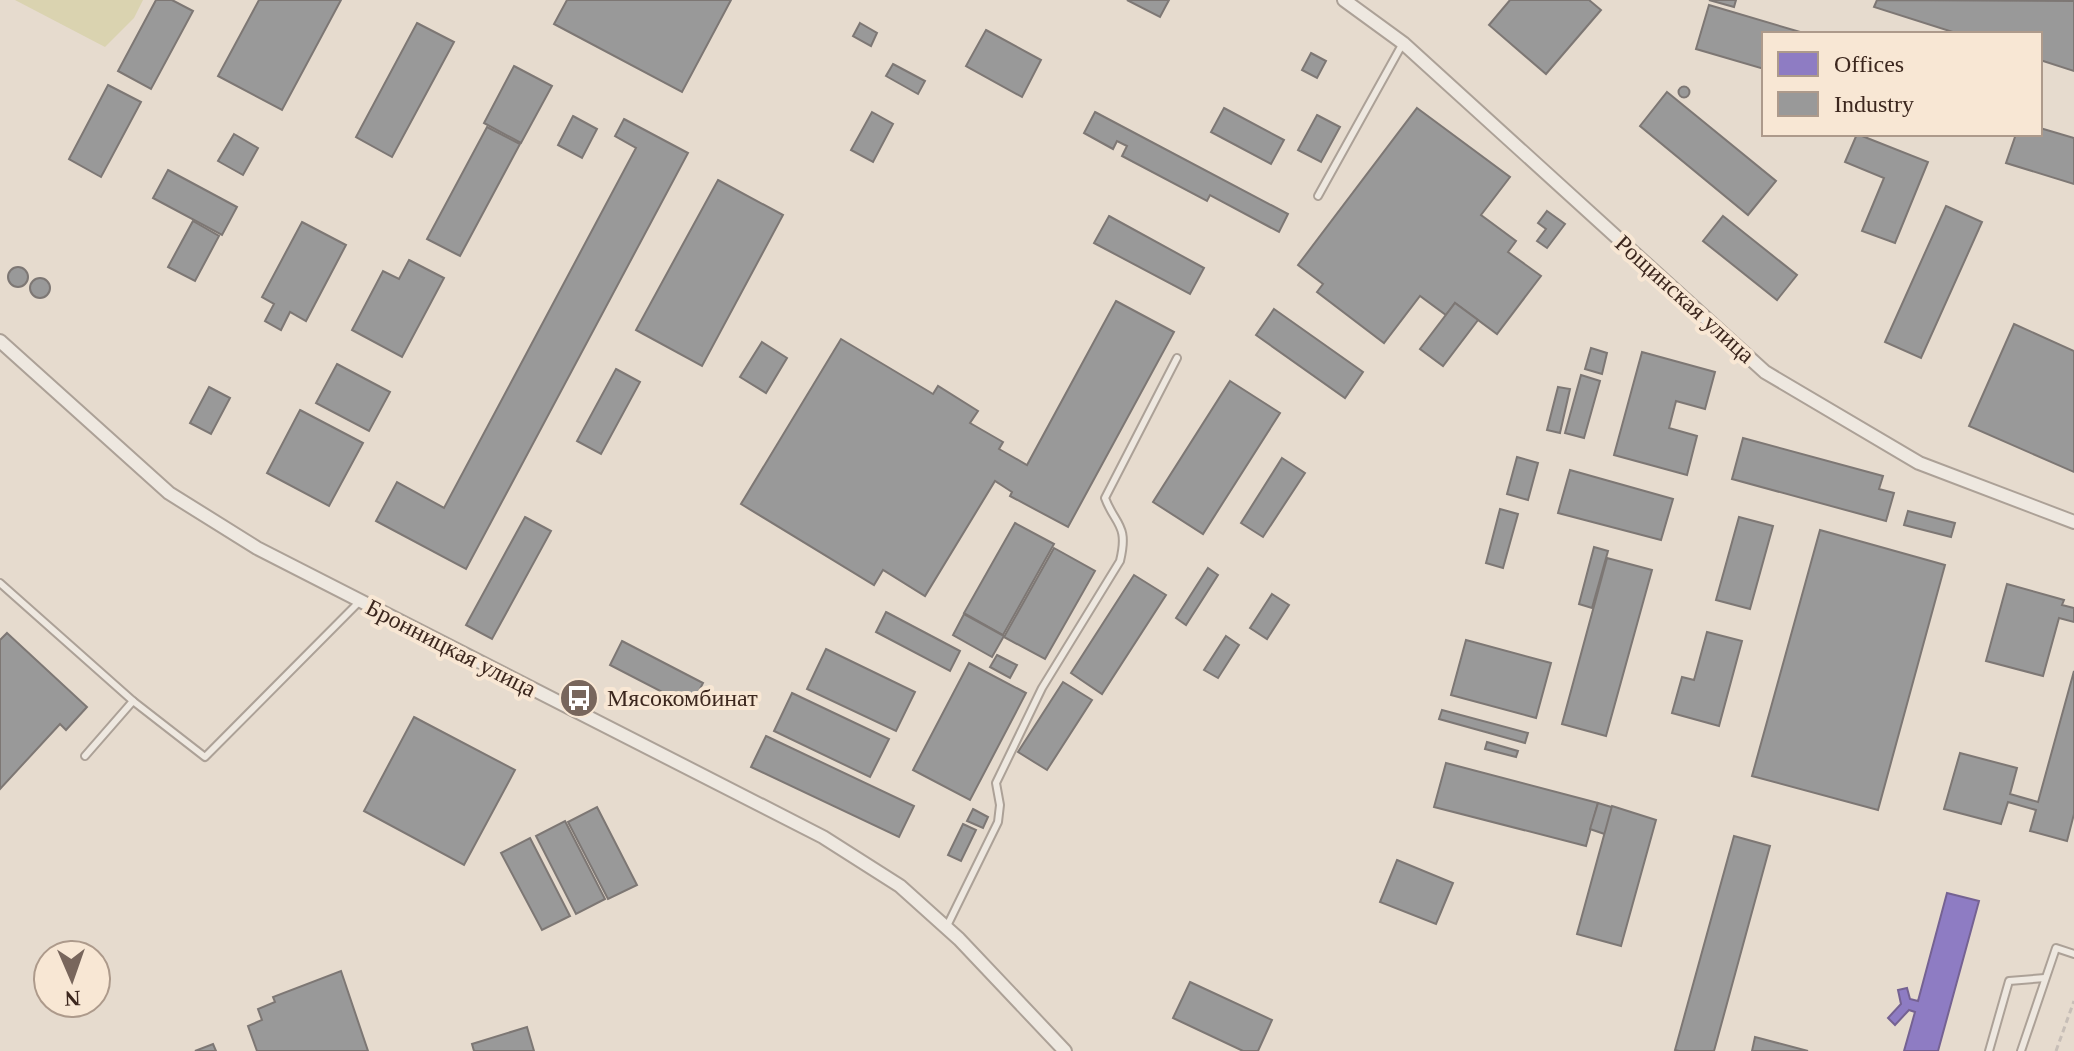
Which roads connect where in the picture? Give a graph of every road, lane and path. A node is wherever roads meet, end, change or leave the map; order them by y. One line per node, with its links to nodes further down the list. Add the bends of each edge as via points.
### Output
1 (1344, 0): 2 (street, Рощинская улица)
2 (1403, 43): 3 (lane); 6 (street, Рощинская улица, via 1765,372 1919,463)
3 (1318, 196)
4 (0, 341): 8 (street, Бронницкая улица, via 169,493 257,548)
5 (1177, 358): 11 (lane, via 1105,498 1119,518 1120,561 1042,688 996,783 998,822)
6 (2074, 522)
7 (0, 583): 9 (lane)
8 (360, 601): 9 (lane, via 205,757); 11 (street, Бронницкая улица, via 823,837 900,886)
9 (133, 701): 10 (lane)
10 (85, 756)
11 (946, 928): 15 (street, Бронницкая улица)
12 (2074, 954): 13 (lane, via 2056,948)
13 (2045, 978): 16 (lane, via 2009,981); 17 (lane)
14 (2074, 1001): 18 (path)
15 (1065, 1051)
16 (1989, 1051)
17 (2021, 1051)
18 (2056, 1051)

